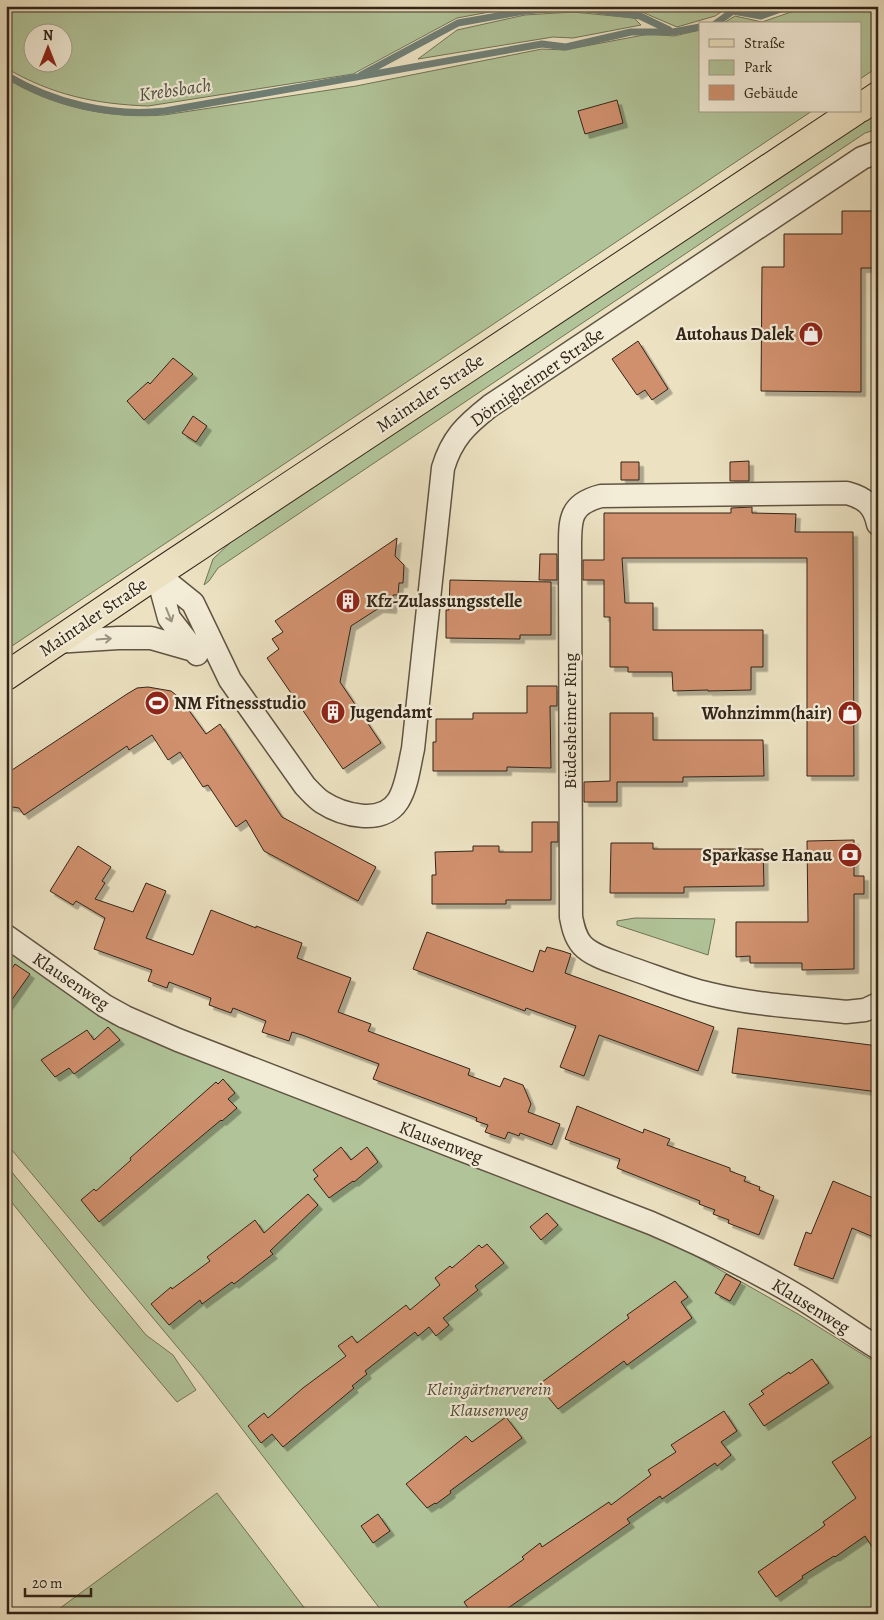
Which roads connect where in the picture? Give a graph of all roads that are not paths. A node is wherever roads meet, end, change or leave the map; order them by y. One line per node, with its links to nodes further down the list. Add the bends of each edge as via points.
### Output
1 (878, 96): 2 (main road)
2 (862, 107)
3 (853, 112): 6 (main road, Maintaler Straße)
4 (878, 152): 10 (street, Dörnigheimer Straße, via 854,164 490,406 455,438 443,468 413,749 398,802 390,810 373,815 354,815 314,796)
5 (878, 524): 12 (street, Büdesheimer Ring, via 870,504 860,496 847,493 600,496 590,499 575,511 570,522 571,917 577,938 583,946 606,959 674,984 729,999 846,1012 865,1010)
6 (157, 574): 7 (main road, Maintaler Straße); 8 (street, Dörnigheimer Straße, one-way to 8, via 169,618); 10 (street, Dörnigheimer Straße, via 193,603)
7 (55, 642): 8 (street, Dörnigheimer Straße, one-way to 8, via 151,638); 9 (main road, Maintaler Straße)
8 (193, 650): 10 (street, Dörnigheimer Straße)
9 (6, 676)
10 (230, 680)
11 (6, 936): 13 (street, Klausenweg, via 125,1017 695,1242 802,1299)
12 (878, 1004)
13 (878, 1348)

